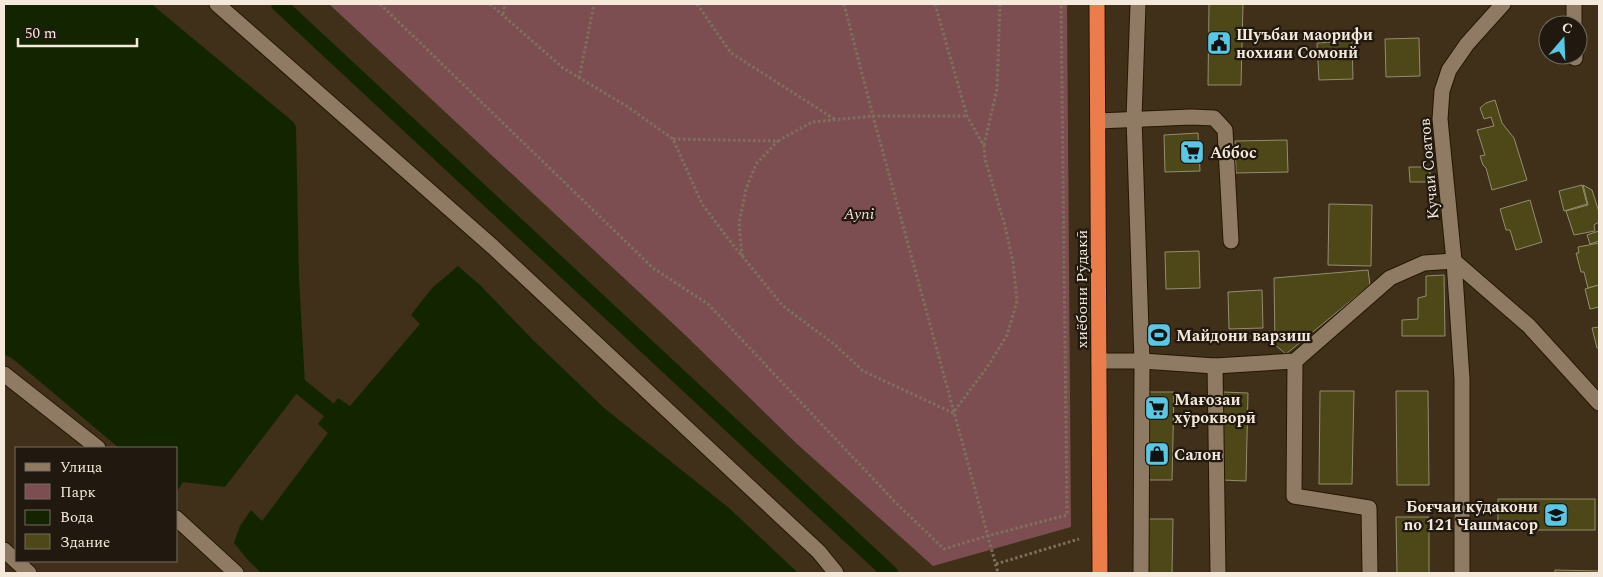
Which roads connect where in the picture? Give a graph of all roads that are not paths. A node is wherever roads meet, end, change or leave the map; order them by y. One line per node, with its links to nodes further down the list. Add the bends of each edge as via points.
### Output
1 (217, 4): 22 (street, via 493,247 819,552)
2 (1097, 4): 6 (highway, хиёбони Рӯдакӣ)
3 (1138, 4): 5 (street)
4 (1502, 4): 8 (street, Кучаи Соатов, via 1466,44 1449,70 1442,91 1440,119)
5 (1134, 118): 6 (street); 7 (street, via 1214,118 1225,130); 10 (street)
6 (1098, 121): 9 (highway, хиёбони Рӯдакӣ)
7 (1230, 241)
8 (1454, 261): 11 (street, via 1424,263 1390,278); 14 (street, via 1529,326); 27 (street, Кучаи Соатов, via 1462,380)
9 (1099, 361): 10 (street); 23 (highway, хиёбони Рӯдакӣ)
10 (1142, 361): 12 (street); 24 (street)
11 (1295, 362): 12 (street); 26 (street, via 1294,496 1369,508)
12 (1215, 366): 25 (street)
13 (4, 374): 15 (street)
14 (1599, 404)
15 (97, 447)
16 (178, 520): 21 (street)
17 (4, 550): 18 (street)
18 (15, 560)
19 (17, 562): 20 (street)
20 (29, 573)
21 (236, 573)
22 (836, 573)
23 (1100, 573)
24 (1141, 573)
25 (1218, 573)
26 (1370, 573)
27 (1462, 573)

